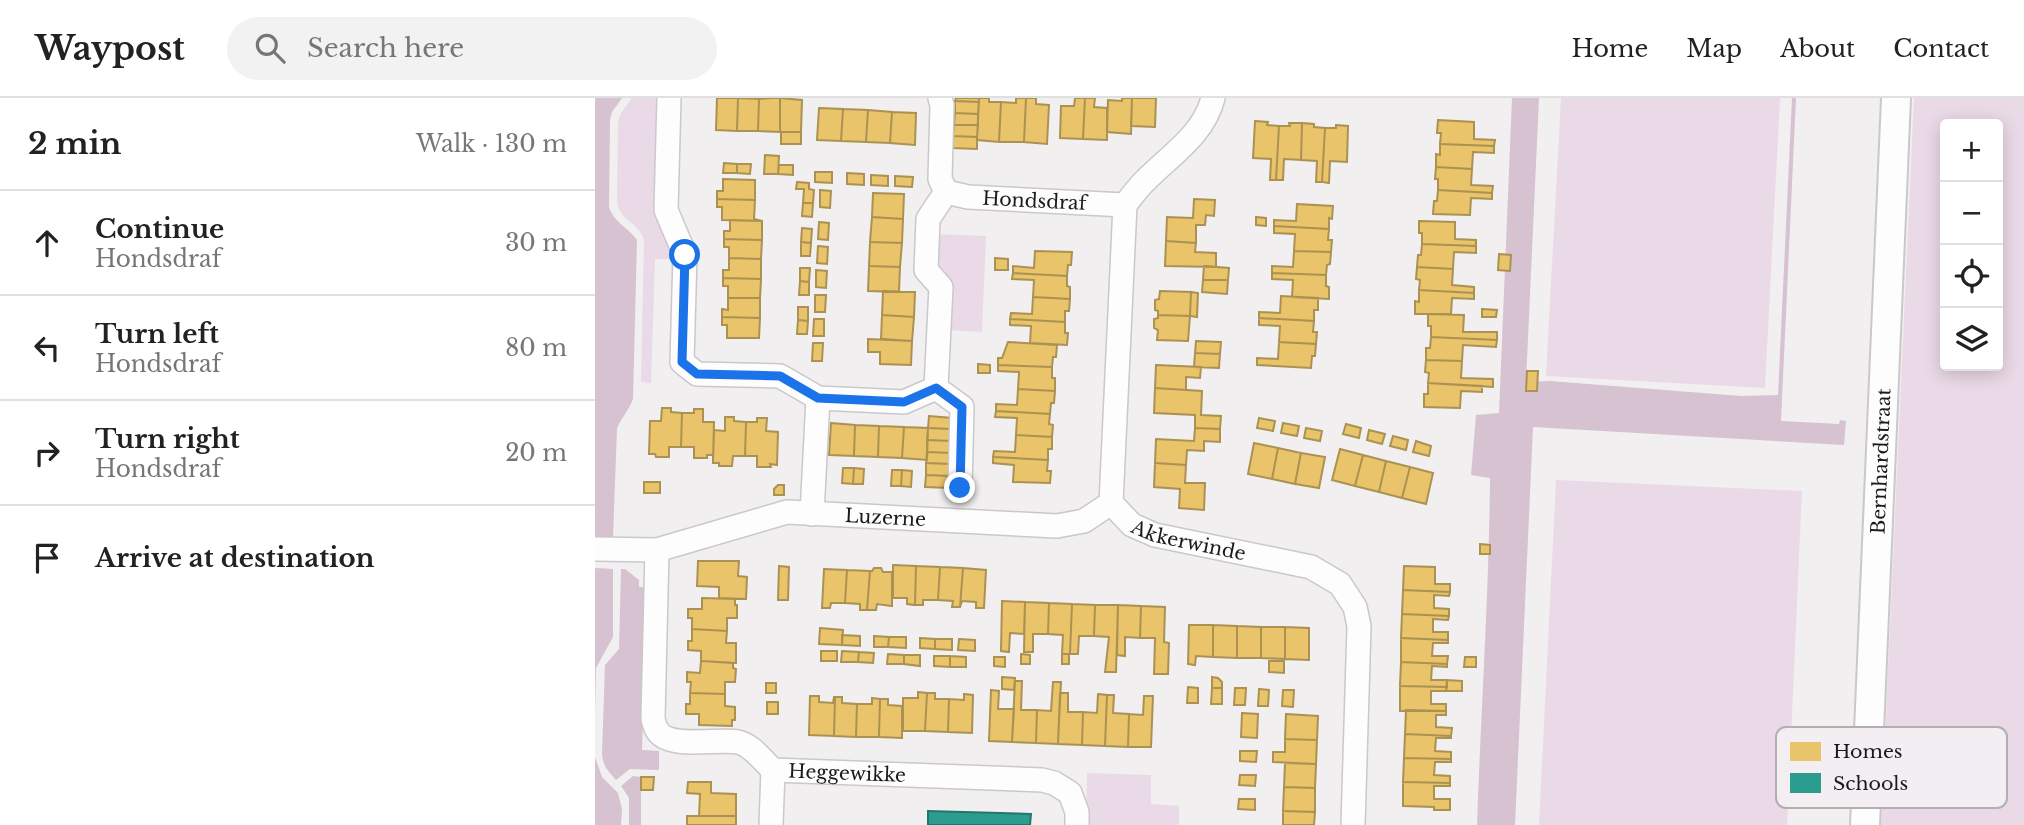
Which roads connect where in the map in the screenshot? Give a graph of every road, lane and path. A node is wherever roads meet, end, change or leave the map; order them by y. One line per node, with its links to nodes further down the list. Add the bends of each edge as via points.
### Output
1 (669, 98): 8 (street, via 666,210 685,255 682,362 697,374 780,376)
2 (940, 98): 5 (street, via 940,179)
3 (1213, 98): 6 (street, via 1193,136)
4 (1896, 98): 14 (street, Bernhardstraat)
5 (946, 192): 6 (street, Hondsdraf); 7 (street, via 928,219 926,270 941,288)
6 (1125, 205): 10 (street, Akkerwinde)
7 (936, 388): 8 (street, via 904,402); 9 (street, via 962,407)
8 (818, 398): 11 (street)
9 (960, 488)
10 (1111, 503): 11 (street, Luzerne, via 1084,521 1057,526); 18 (street, Akkerwinde, via 1132,525 1155,535 1311,567 1339,584 1355,607 1359,626)
11 (812, 514): 13 (street, Luzerne, via 787,512)
12 (595, 549): 13 (street, Luzerne)
13 (657, 550): 15 (street, Heggewikke, via 653,719 657,731 680,741 738,742)
14 (1868, 727)
15 (773, 770): 16 (street); 17 (street, Heggewikke, via 1042,780 1070,793)
16 (771, 825)
17 (1077, 825)
18 (1353, 825)

